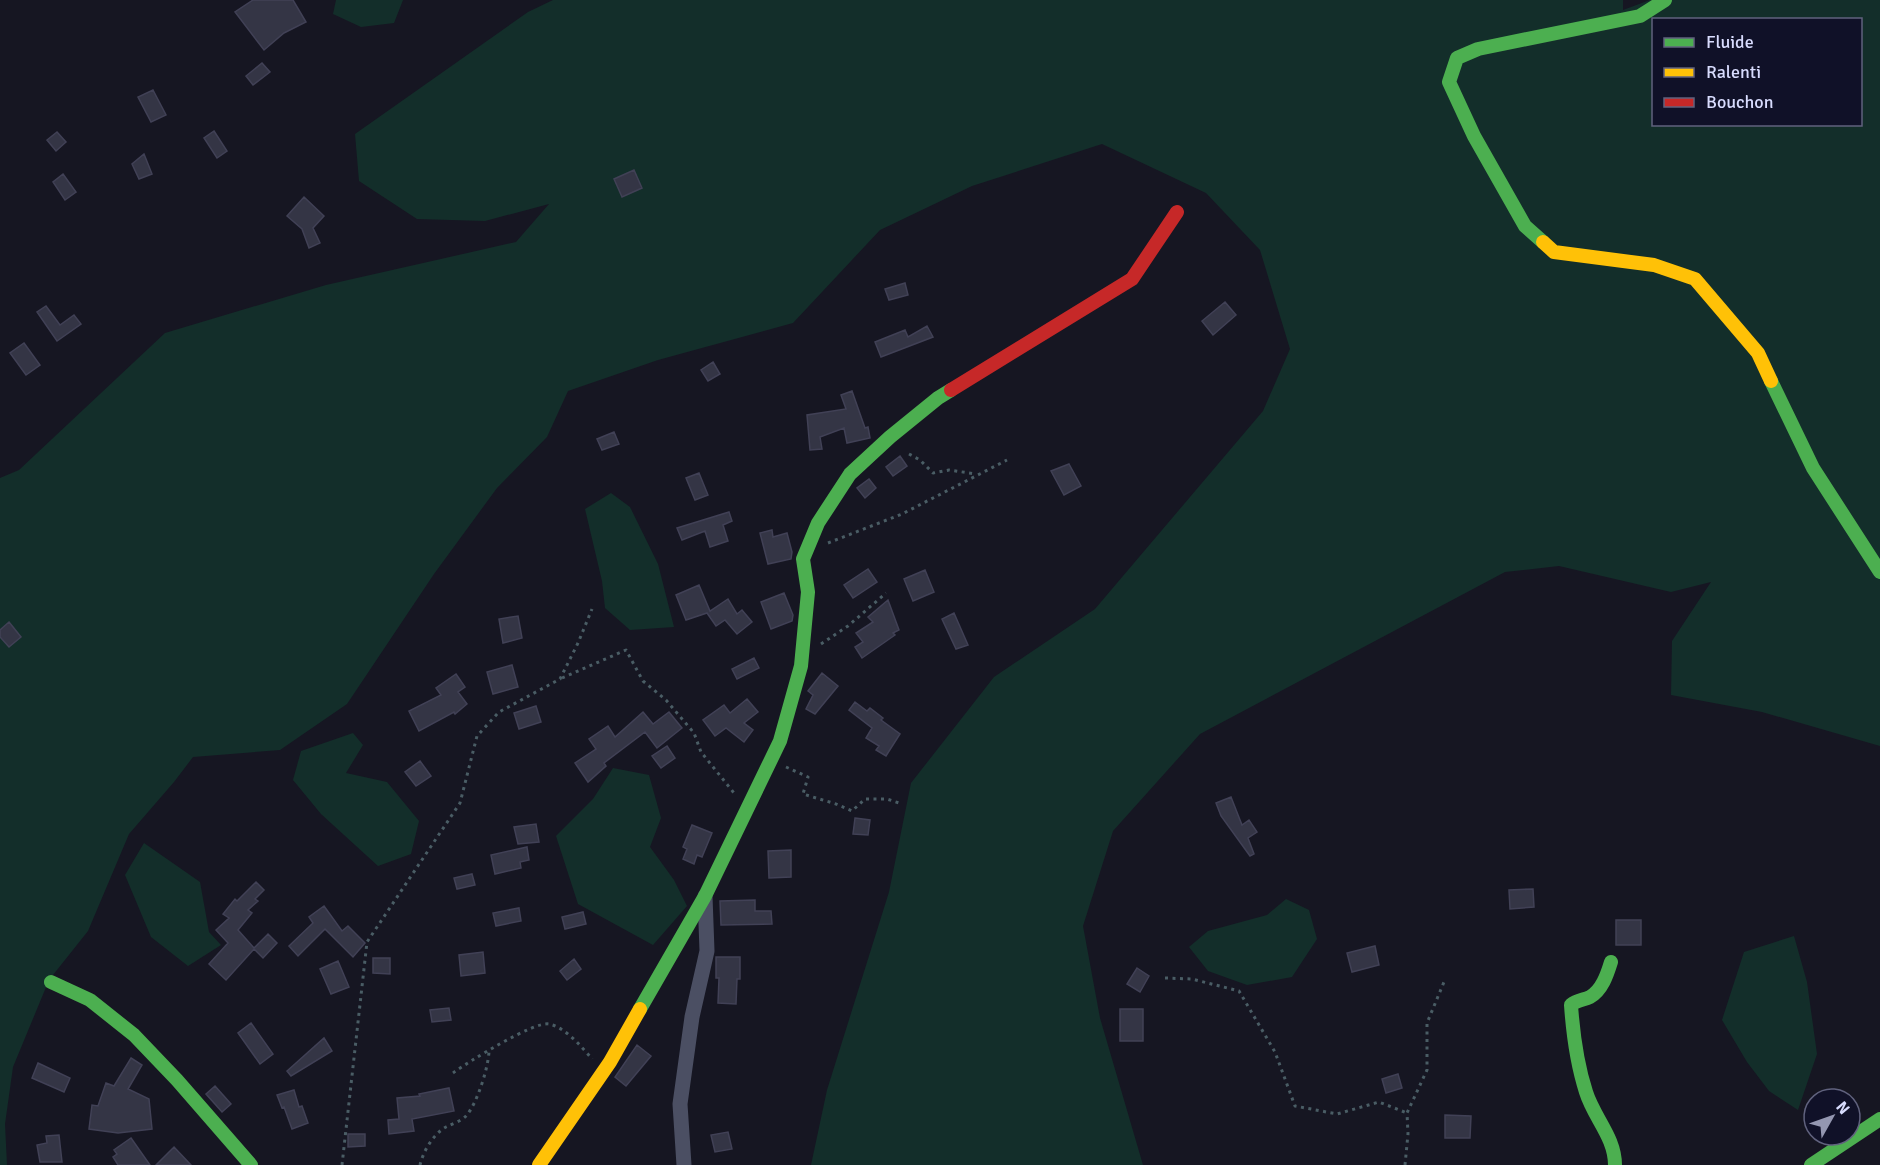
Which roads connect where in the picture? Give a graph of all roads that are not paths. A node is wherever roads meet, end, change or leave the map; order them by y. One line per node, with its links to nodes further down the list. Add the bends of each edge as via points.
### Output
1 (1665, 0): 3 (street, via 1640,16 1478,49 1457,58 1449,82 1474,136 1525,226 1554,252 1654,265 1695,279 1758,353 1813,468)
2 (1177, 212): 4 (street, via 1132,279 938,398 850,474 818,523 803,559 808,592 802,651 780,741)
3 (1880, 572)
4 (705, 896): 9 (street, via 610,1062); 10 (street, via 707,951 692,1017 680,1104)
5 (1611, 962): 11 (street, via 1608,974 1590,997 1571,1005 1572,1028 1587,1094 1616,1153)
6 (51, 982): 8 (street, via 90,1000 134,1035)
7 (1880, 1119): 12 (street)
8 (250, 1165)
9 (539, 1165)
10 (684, 1165)
11 (1615, 1165)
12 (1812, 1165)

